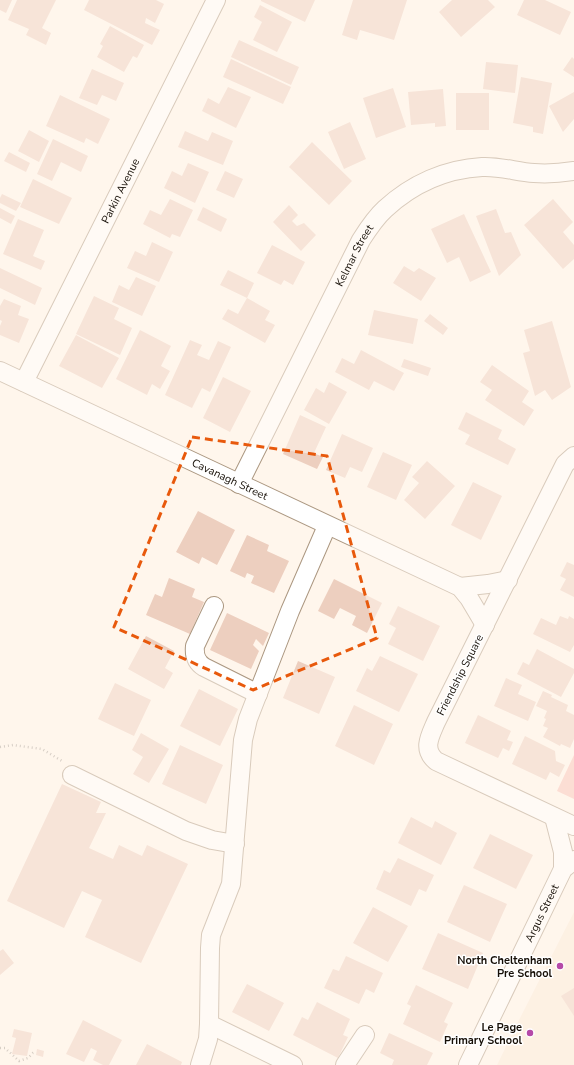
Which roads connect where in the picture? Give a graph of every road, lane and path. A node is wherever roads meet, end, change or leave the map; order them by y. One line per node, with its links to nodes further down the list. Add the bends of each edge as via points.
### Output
1 (216, 0): 4 (street, Parkin Avenue)
2 (574, 171): 6 (street, Kelmar Street, via 535,173 483,167 460,170 425,182 385,209 361,240)
3 (0, 371): 4 (street, Cavanagh Street)
4 (24, 382): 6 (street, Cavanagh Street)
5 (574, 456): 8 (street, Friendship Square, via 565,464)
6 (239, 484): 7 (street, Cavanagh Street)
7 (326, 526): 9 (street, Cavanagh Street); 12 (street, via 299,587)
8 (508, 580): 9 (street); 11 (street, Friendship Square)
9 (460, 587): 11 (street, Cavanagh Street)
10 (214, 606): 12 (street, via 195,646 196,659 204,668)
11 (485, 625): 15 (street, Friendship Square, via 429,738 430,754 436,761)
12 (258, 694): 17 (street, via 243,740)
13 (0, 748): 14 (path, via 13,745 42,749 66,763)
14 (72, 774): 17 (street, via 186,831 212,840)
15 (554, 817): 16 (street, Friendship Square); 18 (street, Argus Street)
16 (574, 826)
17 (235, 844): 19 (street, via 231,884 214,925 210,948)
18 (568, 865): 26 (street, Argus Street)
19 (209, 1024): 23 (street, via 208,1039); 24 (street)
20 (365, 1034): 25 (street)
21 (0, 1048): 22 (path, via 5,1048 18,1061)
22 (36, 1052)
23 (200, 1065)
24 (293, 1065)
25 (345, 1065)
26 (468, 1065)

